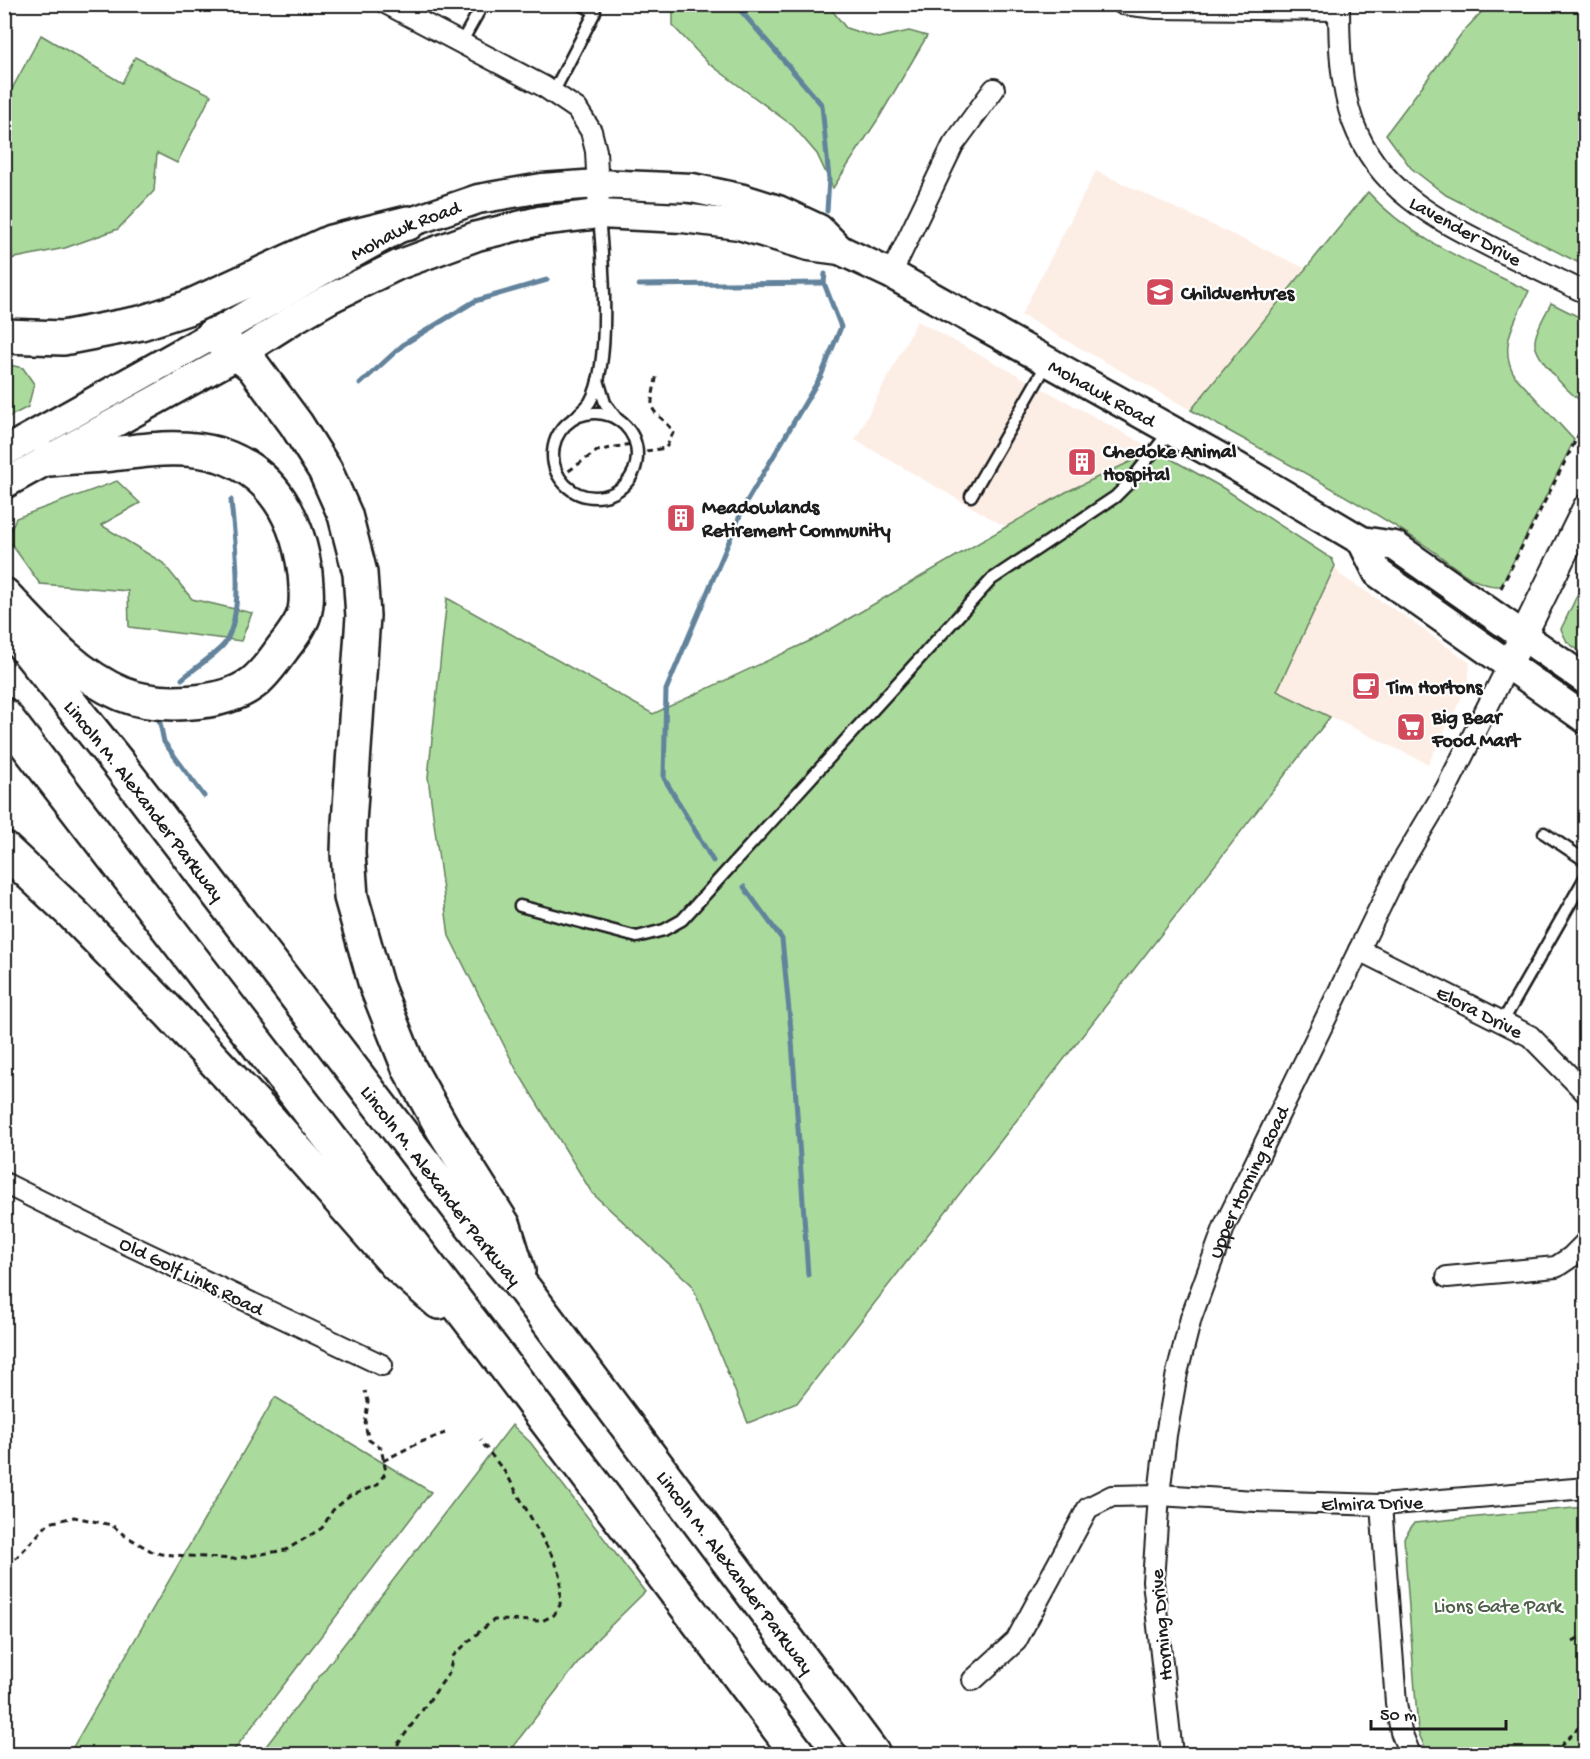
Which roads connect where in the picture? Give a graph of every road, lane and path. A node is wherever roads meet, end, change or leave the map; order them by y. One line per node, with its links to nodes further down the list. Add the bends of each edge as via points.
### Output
1 (387, 4): 6 (street)
2 (483, 4): 6 (lane)
3 (581, 4): 8 (lane, via 595,12)
4 (1123, 4): 5 (street, via 1156,9)
5 (1339, 7): 14 (street, Lavender Drive, via 1342,78 1350,111 1361,139 1385,176 1426,212)
6 (461, 43): 8 (street)
7 (994, 89): 13 (street, via 953,145)
8 (553, 93): 9 (street, via 577,109 591,131)
9 (598, 184): 10 (street); 11 (main road, Mohawk Road, via 478,199); 12 (main road, Mohawk Road, via 692,188 743,199 819,229)
10 (599, 214): 12 (main road, Mohawk Road, via 721,222 809,246); 17 (main road, Mohawk Road, via 539,221 477,236 398,265 294,318); 20 (lane, via 604,269)
11 (408, 223): 15 (main road, Mohawk Road); 16 (highway, via 331,243 187,308 141,323 63,338)
12 (840, 250): 13 (main road, Mohawk Road)
13 (891, 274): 18 (main road, Mohawk Road)
14 (1586, 293)
15 (213, 335): 17 (highway); 27 (main road, Mohawk Road)
16 (4, 336)
17 (239, 354): 28 (main road, Mohawk Road); 53 (highway, via 253,366 296,424 325,470 345,515 360,573 363,616 349,822 351,897 376,985 409,1068 504,1226)
18 (1048, 361): 24 (main road, Mohawk Road); 31 (lane)
19 (657, 373): 26 (path, via 652,406 673,433 666,448)
20 (598, 380): 21 (lane, via 590,402); 22 (lane, via 605,403)
21 (575, 418): 22 (lane, via 589,413); 29 (lane, via 556,440 553,456)
22 (617, 419): 25 (lane)
23 (1586, 420): 34 (path)
24 (1171, 430): 33 (main road, Mohawk Road); 46 (lane, via 1115,497 992,579 682,920 637,937)
25 (635, 443): 29 (path, via 597,451); 29 (lane, via 637,462 632,476 610,494 595,497 575,492)
26 (646, 451)
27 (4, 452)
28 (49, 459): 30 (main road, Mohawk Road); 35 (highway, via 142,449 186,449 221,456 254,473 276,493 293,523 306,584 304,614 288,642 253,683 225,697 154,701 123,694 90,677 48,642)
29 (560, 477)
30 (4, 484)
31 (971, 496)
32 (1586, 508): 37 (street, Upper Horning Road)
33 (1362, 542): 37 (main road, Mohawk Road, via 1395,546); 38 (main road, via 1378,573)
34 (1501, 588)
35 (4, 595)
36 (4, 621): 53 (highway, Lincoln M. Alexander Parkway)
37 (1523, 636): 38 (street, Upper Horning Road); 39 (main road, Mohawk Road)
38 (1509, 664): 41 (main road); 47 (street, Upper Horning Road)
39 (1586, 680)
40 (4, 715): 54 (highway)
41 (1586, 719)
42 (1545, 833): 44 (lane)
43 (4, 849): 54 (highway, via 170,1013 397,1265)
44 (1586, 861)
45 (1586, 876): 48 (lane)
46 (520, 906)
47 (1359, 950): 48 (street, Elora Drive); 61 (street, Upper Horning Road, via 1225,1225 1203,1282 1177,1372)
48 (1503, 1021): 49 (street, Elora Drive, via 1530,1036)
49 (1586, 1094)
50 (4, 1183): 55 (street, Old Golf Links Road)
51 (1586, 1242): 52 (street, via 1556,1267)
52 (1447, 1277)
53 (525, 1290): 70 (highway, Lincoln M. Alexander Parkway)
54 (493, 1350): 69 (highway)
55 (382, 1365)
56 (365, 1391): 59 (path, via 368,1401 364,1425 369,1440 381,1448)
57 (445, 1433): 59 (path)
58 (480, 1440): 68 (path, via 507,1475 554,1559 561,1577 560,1605 554,1615 542,1621 494,1620 479,1632 453,1656 448,1673)
59 (383, 1461): 63 (path, via 386,1472 377,1485 350,1496 333,1509 322,1528 286,1550 232,1559 161,1554 112,1525 74,1518 49,1523 16,1558)
60 (1586, 1488): 62 (street, Elmira Drive)
61 (1159, 1496): 62 (street, Elmira Drive); 66 (street, via 1112,1496 1088,1508 1016,1641); 71 (street, Horning Drive, via 1153,1581)
62 (1380, 1505): 72 (street, via 1396,1703)
63 (4, 1559)
64 (1586, 1634): 65 (path)
65 (1573, 1641)
66 (973, 1680)
67 (1586, 1720): 73 (path)
68 (392, 1755)
69 (798, 1755)
70 (873, 1755)
71 (1172, 1755)
72 (1410, 1755)
73 (1552, 1755)

